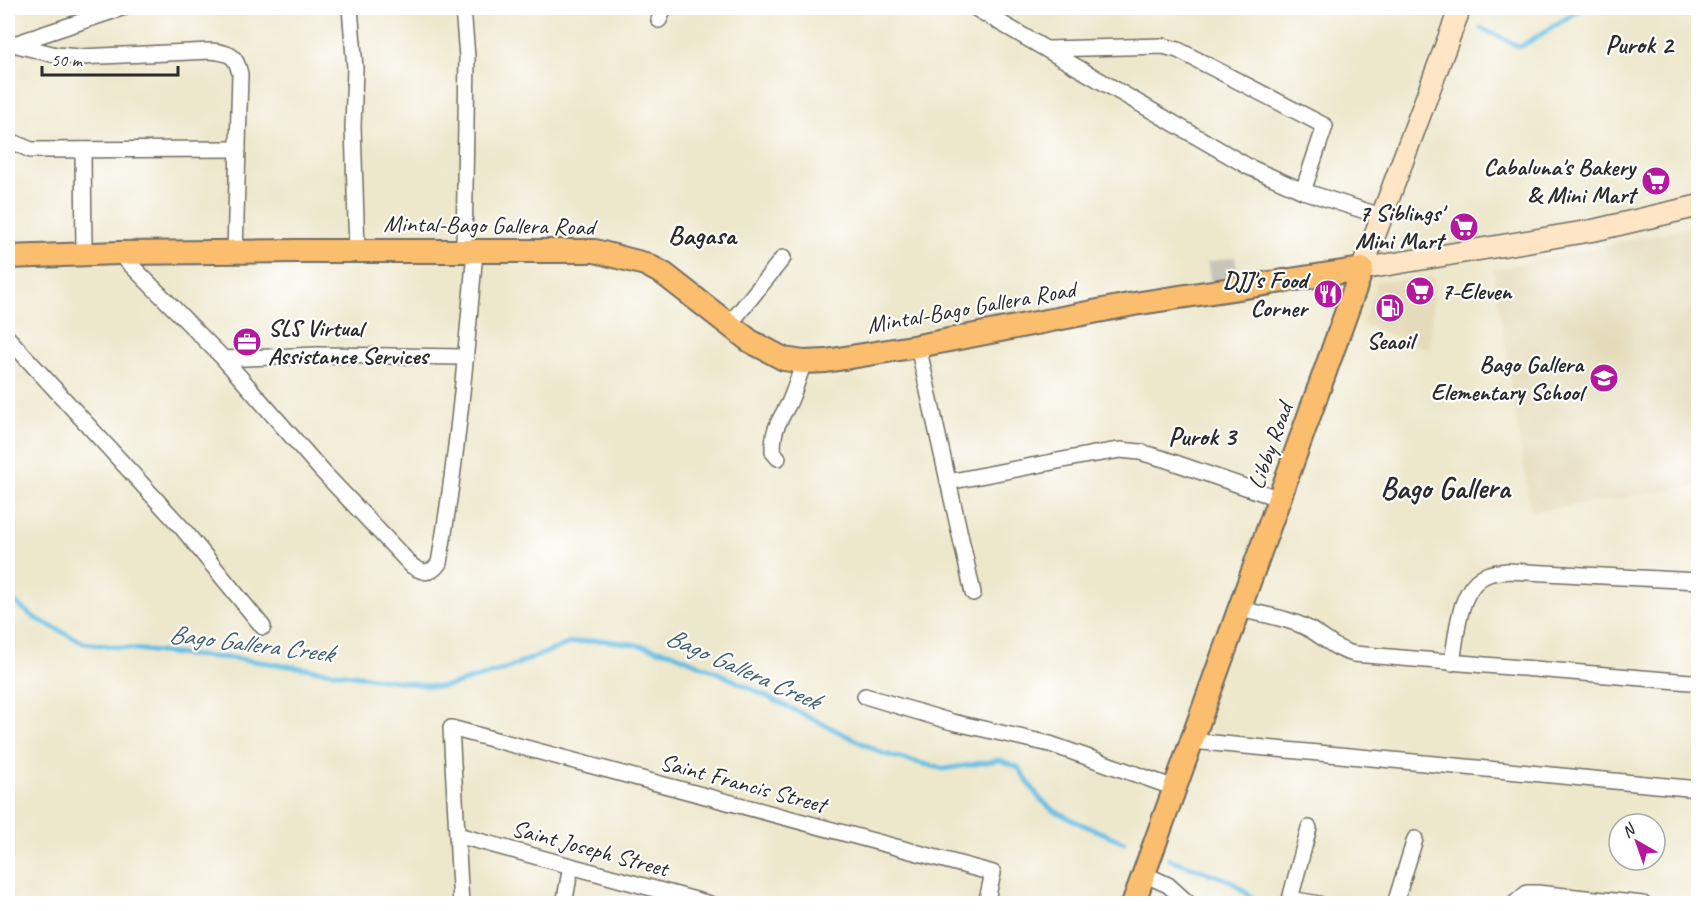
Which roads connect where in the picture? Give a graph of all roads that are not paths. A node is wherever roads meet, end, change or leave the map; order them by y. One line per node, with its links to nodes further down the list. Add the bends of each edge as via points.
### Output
1 (122, 8): 6 (street)
2 (350, 8): 14 (street, via 355,68 352,127)
3 (464, 8): 15 (street)
4 (975, 8): 7 (street)
5 (1460, 8): 13 (main road, Libby Road)
6 (10, 45): 9 (street, via 80,57 211,51 232,56 240,74)
7 (1047, 49): 11 (street, via 1249,167); 11 (street, via 1163,46 1178,50 1325,126)
8 (8, 140): 10 (street, via 31,150)
9 (238, 149): 10 (street); 16 (street)
10 (83, 150): 18 (street)
11 (1304, 191): 13 (street)
12 (1698, 206): 21 (main road, via 1595,230)
13 (1381, 216): 21 (main road, Libby Road)
14 (357, 251): 15 (main road, Mintal-Bago Gallera Road); 16 (main road, Mintal-Bago Gallera Road)
15 (470, 251): 22 (main road, Mintal-Bago Gallera Road, via 595,251 625,257 664,274); 25 (street)
16 (235, 252): 17 (main road, Mintal-Bago Gallera Road)
17 (119, 253): 18 (main road, Mintal-Bago Gallera Road); 26 (street)
18 (84, 254): 19 (main road, Mintal-Bago Gallera Road)
19 (8, 257)
20 (783, 258): 22 (street)
21 (1362, 269): 24 (main road, Mintal-Bago Gallera Road, via 1134,304); 30 (main road, Libby Road)
22 (729, 325): 27 (main road, Mintal-Bago Gallera Road, via 767,352)
23 (8, 339): 34 (street, via 183,529)
24 (918, 346): 27 (main road, Mintal-Bago Gallera Road); 29 (street)
25 (466, 357): 26 (street, via 318,355); 26 (street, via 450,502 439,563 428,573 412,566)
26 (224, 359)
27 (804, 362): 28 (street, via 773,434 773,452)
28 (778, 458)
29 (948, 482): 30 (street, via 1120,450 1164,459); 32 (street)
30 (1280, 499): 33 (main road, Libby Road)
31 (1698, 582): 35 (street, via 1508,571 1489,574 1467,591)
32 (973, 593)
33 (1241, 609): 35 (street, via 1298,623 1342,651); 38 (main road, Libby Road)
34 (263, 627)
35 (1452, 663): 36 (street)
36 (1698, 681)
37 (865, 696): 39 (street, via 952,722 1050,744)
38 (1192, 741): 39 (main road, Libby Road); 40 (street)
39 (1175, 788): 45 (main road, Libby Road)
40 (1698, 789)
41 (1309, 828): 53 (street, via 1290,899)
42 (457, 835): 44 (street, Saint Joseph Street); 47 (street); 50 (street, Saint Francis Street, via 451,728 993,873)
43 (1415, 839): 54 (street)
44 (571, 866): 48 (street); 49 (street, Saint Joseph Street)
45 (1144, 874): 51 (main road, Libby Road); 52 (street, via 1168,885)
46 (1517, 900): 55 (street, via 1527,893 1537,893)
47 (461, 903)
48 (564, 903)
49 (710, 903)
50 (986, 903)
51 (1133, 903)
52 (1189, 903)
53 (1319, 903)
54 (1395, 903)
55 (1625, 903): 56 (street)
56 (1643, 903)

